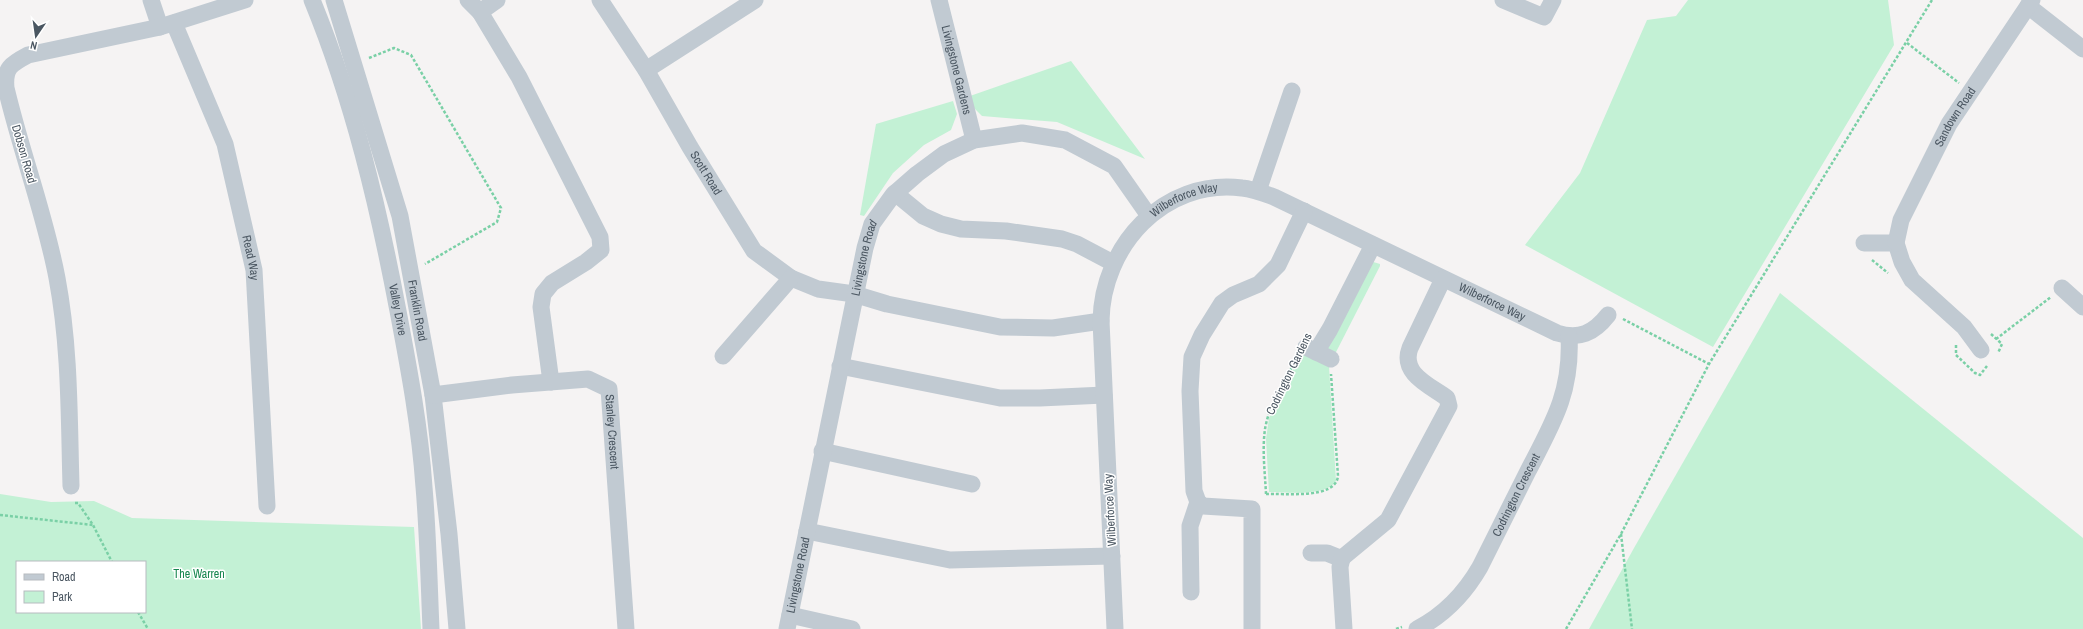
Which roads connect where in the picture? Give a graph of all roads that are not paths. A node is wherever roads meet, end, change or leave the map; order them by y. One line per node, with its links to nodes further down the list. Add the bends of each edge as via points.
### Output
1 (151, 0): 14 (street, Read Way)
2 (245, 0): 14 (street, Dobson Road)
3 (312, 0): 54 (street, Valley Drive, via 330,42 359,137 387,248 413,391 424,486)
4 (334, 0): 40 (street, Franklin Road, via 400,216)
5 (468, 0): 13 (street)
6 (497, 0): 13 (street)
7 (600, 0): 16 (street, Scott Road)
8 (755, 0): 16 (street)
9 (939, 0): 18 (street, Livingstone Gardens)
10 (1503, 0): 11 (street, via 1544,17)
11 (1553, 0)
12 (2030, 3): 15 (street); 24 (street, Sandown Road, via 1949,124 1901,220)
13 (480, 12): 39 (street, via 519,76 600,236 601,250 552,283 543,294 542,307)
14 (167, 25): 44 (street, Dobson Road, via 28,55 8,68 5,77 10,105 53,258 62,306 68,372); 46 (street, Read Way, via 225,144 254,270)
15 (2083, 49)
16 (646, 70): 27 (street, Scott Road, via 754,251)
17 (1292, 91): 19 (street)
18 (974, 140): 20 (street, Livingstone Road, via 944,154 916,174); 22 (street, Livingstone Road, via 1022,133 1065,140 1114,166)
19 (1258, 191): 21 (street, Wilberforce Way); 22 (street, Wilberforce Way, via 1231,187 1202,190 1177,199)
20 (895, 194): 26 (street, via 923,216 941,224 961,229 1006,231 1062,239 1078,244); 30 (street, Livingstone Road, via 872,224)
21 (1304, 211): 25 (street, Wilberforce Way); 45 (street, via 1278,265 1259,284 1233,295 1222,303 1192,357 1190,391 1194,491)
22 (1149, 216): 26 (street, Wilberforce Way, via 1125,242)
23 (1864, 243): 24 (street)
24 (1896, 243): 36 (street, Sandown Road, via 1902,262 1912,280 1964,327)
25 (1373, 244): 28 (street, Wilberforce Way); 37 (street, Codrington Gardens, via 1330,329 1306,353)
26 (1113, 263): 33 (street, Wilberforce Way, via 1104,292)
27 (791, 278): 30 (street, Scott Road, via 818,289); 35 (street)
28 (1444, 279): 34 (street, Wilberforce Way, via 1552,331); 50 (street, via 1407,357 1413,373 1447,398 1449,406 1387,521)
29 (2062, 288): 31 (street)
30 (854, 294): 33 (street, Scott Road, via 887,304 1000,327 1053,328); 38 (street, Livingstone Road)
31 (2083, 307)
32 (1608, 315): 34 (street, Wilberforce Way, via 1592,331)
33 (1101, 321): 41 (street, Wilberforce Way)
34 (1569, 336): 53 (street, Codrington Crescent, via 1567,384 1553,424 1475,575)
35 (723, 356)
36 (1988, 357)
37 (1331, 364)
38 (840, 366): 41 (street, via 1000,398); 42 (street, Livingstone Road)
39 (551, 382): 40 (street, Stanley Crescent); 56 (street, Stanley Crescent, via 588,379 609,389)
40 (433, 395): 55 (street, Franklin Road)
41 (1104, 395): 49 (street, Wilberforce Way)
42 (822, 452): 43 (street); 47 (street, Livingstone Road)
43 (972, 484)
44 (71, 486)
45 (1198, 502): 51 (street, via 1190,526); 59 (street, via 1203,506 1252,509)
46 (267, 506)
47 (807, 531): 49 (street, via 950,560); 52 (street, Livingstone Road)
48 (1311, 553): 50 (street, via 1327,553)
49 (1112, 556): 58 (street, Wilberforce Way)
50 (1342, 559): 60 (street, via 1340,567)
51 (1191, 592)
52 (788, 622): 57 (street)
53 (1442, 623): 61 (street, Codrington Crescent)
54 (431, 629)
55 (457, 629)
56 (626, 629)
57 (852, 629)
58 (1115, 629)
59 (1252, 629)
60 (1344, 629)
61 (1417, 629)

